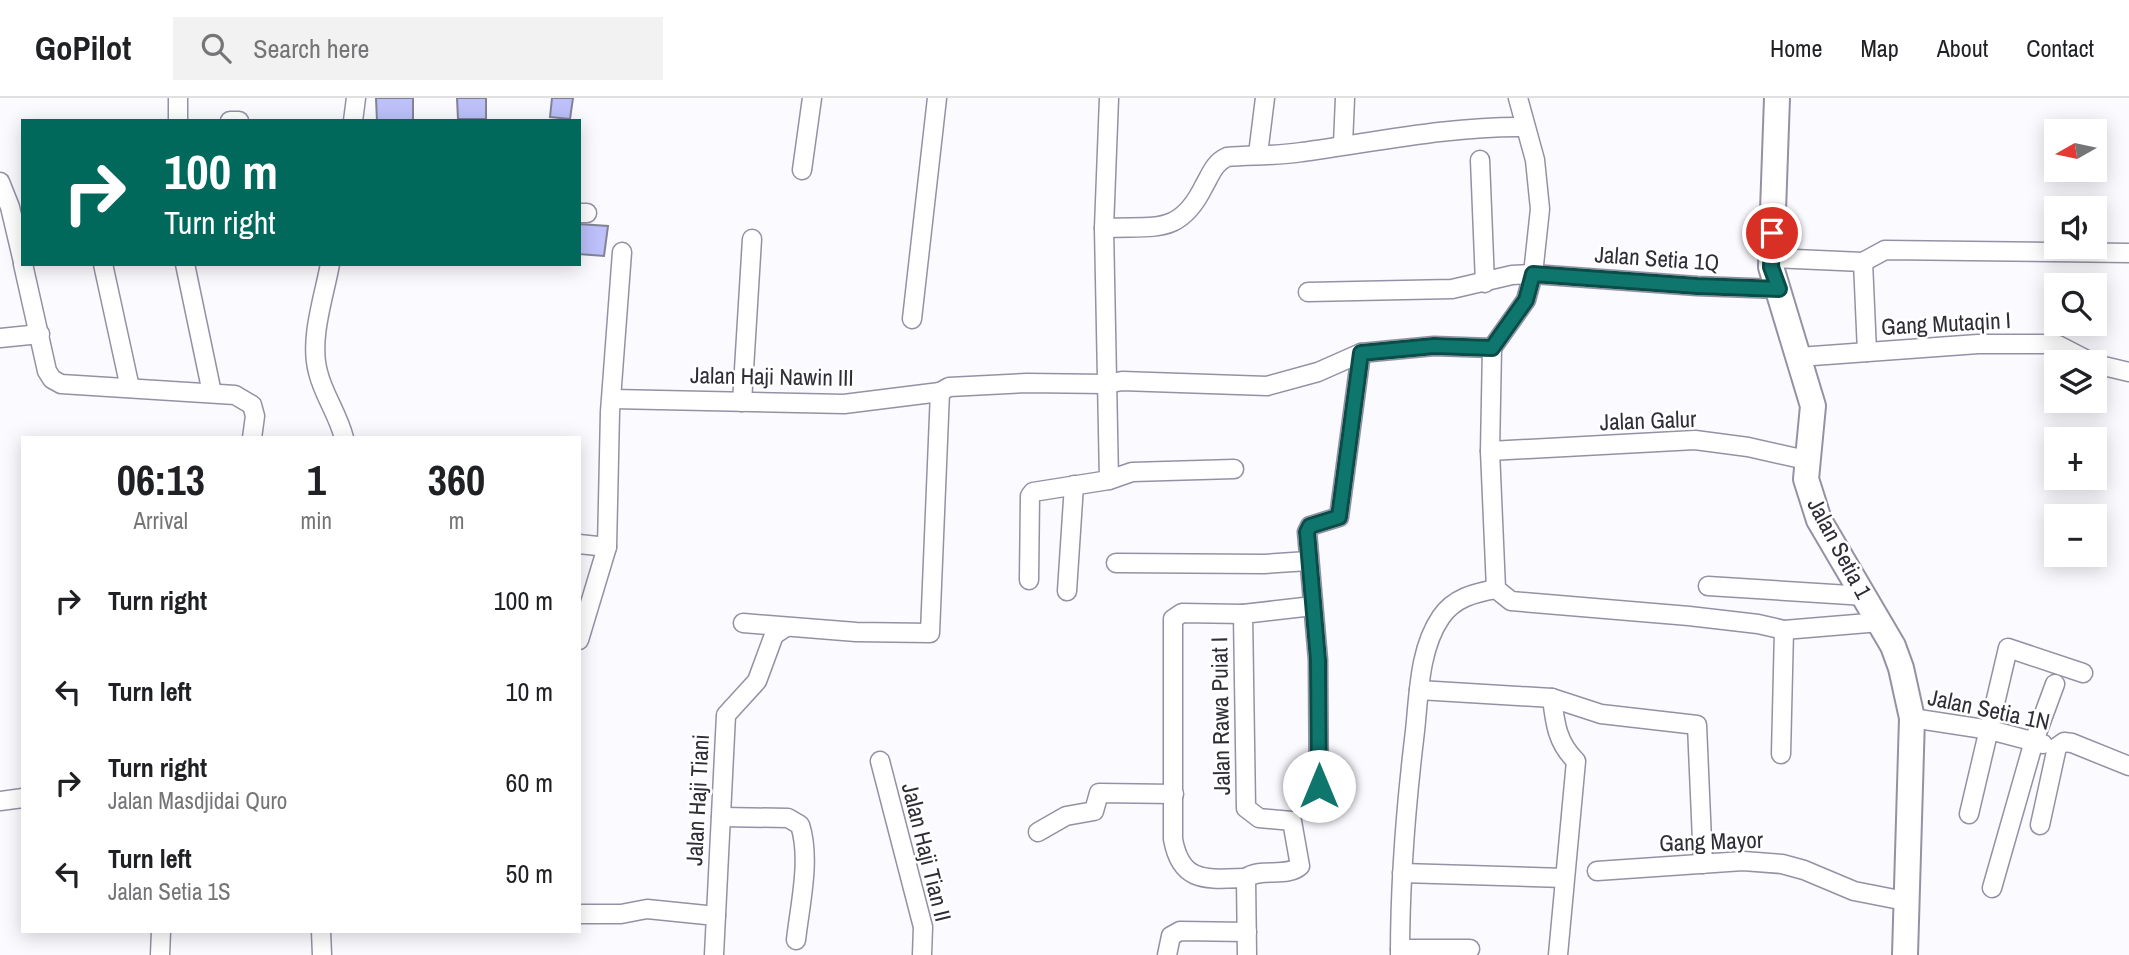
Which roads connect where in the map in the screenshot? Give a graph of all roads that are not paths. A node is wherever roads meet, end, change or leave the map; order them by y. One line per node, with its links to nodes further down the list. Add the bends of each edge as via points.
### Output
1 (178, 98): 10 (street)
2 (356, 98): 11 (street)
3 (812, 98): 16 (street)
4 (937, 98): 33 (street)
5 (1109, 98): 18 (street)
6 (1265, 98): 14 (street)
7 (1345, 98): 13 (street)
8 (1518, 98): 12 (street)
9 (1777, 98): 23 (street, Jalan Setia 1)
10 (178, 119)
11 (353, 119)
12 (1525, 127): 13 (street, via 1428,131 1386,141); 29 (street, via 1535,160 1540,209)
13 (1343, 144): 14 (street, via 1298,153)
14 (1258, 154): 18 (street, via 1217,162 1195,205 1180,220 1166,225)
15 (1480, 160): 30 (street)
16 (802, 170)
17 (0, 182): 22 (street)
18 (1104, 228): 43 (street)
19 (752, 239): 48 (street)
20 (622, 252): 47 (street)
21 (2129, 253): 24 (street, via 1885,250)
22 (21, 254)
23 (1771, 258): 24 (street); 31 (street, Jalan Setia 1)
24 (1863, 262): 38 (street)
25 (24, 266): 34 (street)
26 (103, 266): 44 (street)
27 (185, 266): 46 (street)
28 (330, 266): 50 (street, via 315,357)
29 (1533, 274): 30 (street, Jalan Setia 1Q); 31 (street, Jalan Setia 1Q); 36 (street, via 1526,300)
30 (1485, 283): 32 (street, Jalan Setia 1Q, via 1452,289)
31 (1779, 289): 40 (street, Jalan Setia 1)
32 (1308, 292)
33 (912, 319)
34 (40, 334): 35 (street); 44 (street, via 52,379 61,384)
35 (0, 338)
36 (1492, 348): 39 (street, Jalan Haji Nawin III, via 1434,346); 51 (street)
37 (2068, 350): 38 (street, Gang Mutaqin I, via 2046,344 1978,344)
38 (1867, 352): 40 (street, Gang Mutaqin I)
39 (1361, 353): 43 (street, Jalan Haji Nawin III, via 1318,372 1267,386); 58 (street, via 1339,517 1308,528)
40 (1799, 357): 52 (street, Jalan Setia 1, via 1813,406)
41 (2107, 366): 42 (street, Gang Mutaqin I)
42 (2129, 372)
43 (1106, 384): 45 (street, Jalan Haji Nawin III, via 1002,384 949,387); 54 (street)
44 (130, 388): 46 (street)
45 (940, 392): 48 (street, Jalan Haji Nawin III, via 844,404); 69 (street, via 930,633)
46 (212, 393): 49 (street, via 235,395 252,405)
47 (613, 399): 48 (street, Jalan Haji Nawin III); 57 (street)
48 (742, 402)
49 (252, 436)
50 (343, 436)
51 (1490, 451): 52 (street, Jalan Galur, via 1695,440); 62 (street)
52 (1806, 460): 64 (street, Jalan Setia 1, via 1819,520)
53 (1234, 469): 54 (street, via 1132,471)
54 (1110, 480): 55 (street)
55 (1074, 485): 60 (street, via 1030,496); 63 (street)
56 (581, 544): 57 (street)
57 (607, 547): 71 (street)
58 (1308, 561): 59 (street); 65 (street)
59 (1116, 564)
60 (1029, 580)
61 (1708, 586): 64 (street)
62 (1496, 589): 70 (street, via 1511,601 1689,616); 74 (street, via 1472,593 1442,615 1428,644)
63 (1067, 591)
64 (1865, 596): 67 (street, Jalan Setia 1)
65 (1312, 606): 66 (street, Jalan Rawa Puiat I); 86 (street, via 1318,660)
66 (1243, 614): 83 (street, via 1182,613 1173,619); 94 (street, Jalan Rawa Puiat I, via 1246,808 1259,818 1292,821 1300,866 1293,871)
67 (1880, 622): 70 (street); 76 (street, Jalan Setia 1, via 1901,668)
68 (743, 623): 69 (street)
69 (786, 626): 88 (street, Jalan Haji Tiani, via 774,635 757,681 726,715)
70 (1784, 630): 80 (street)
71 (581, 633)
72 (2083, 673): 77 (street, via 2008,648)
73 (2054, 684): 78 (street)
74 (1419, 690): 75 (street); 93 (street)
75 (1552, 698): 91 (street, via 1601,714 1697,726); 95 (street, via 1556,730 1566,752 1576,761)
76 (1912, 718): 77 (street, Jalan Setia 1N); 97 (street, Jalan Setia 1)
77 (1990, 730): 78 (street, Jalan Setia 1N); 87 (street)
78 (2034, 741): 79 (street, Jalan Setia 1N); 96 (street)
79 (2057, 747): 82 (street, Jalan Setia 1N, via 2072,743); 89 (street)
80 (1781, 754)
81 (880, 761): 109 (street, Jalan Haji Tian II, via 923,927)
82 (2129, 766)
83 (1174, 794): 90 (street, via 1099,793 1094,811 1066,817); 94 (street, Jalan Rawa Puiat I, via 1173,839 1179,864 1198,877)
84 (21, 798): 85 (street)
85 (0, 801)
86 (1319, 812)
87 (1969, 814)
88 (721, 817): 99 (street, Jalan Haji Tiani); 103 (street, via 788,818 800,825 803,872)
89 (2040, 825)
90 (1038, 832)
91 (1703, 863): 92 (street, Gang Mayor); 97 (street, Gang Mayor, via 1792,866 1854,891)
92 (1597, 871)
93 (1402, 873): 95 (street); 105 (street)
94 (1246, 877): 100 (street)
95 (1564, 878): 112 (street)
96 (1992, 888)
97 (1905, 901): 113 (street, Jalan Setia 1)
98 (581, 914): 99 (street, via 647,909)
99 (716, 916): 108 (street, Jalan Haji Tiani)
100 (1247, 932): 110 (street, via 1180,931 1171,936); 111 (street)
101 (161, 933): 106 (street)
102 (321, 933): 107 (street)
103 (796, 940)
104 (1470, 949): 105 (street)
105 (1400, 952)
106 (160, 955)
107 (322, 955)
108 (714, 955)
109 (922, 955)
110 (1167, 955)
111 (1247, 955)
112 (1558, 955)
113 (1905, 955)

